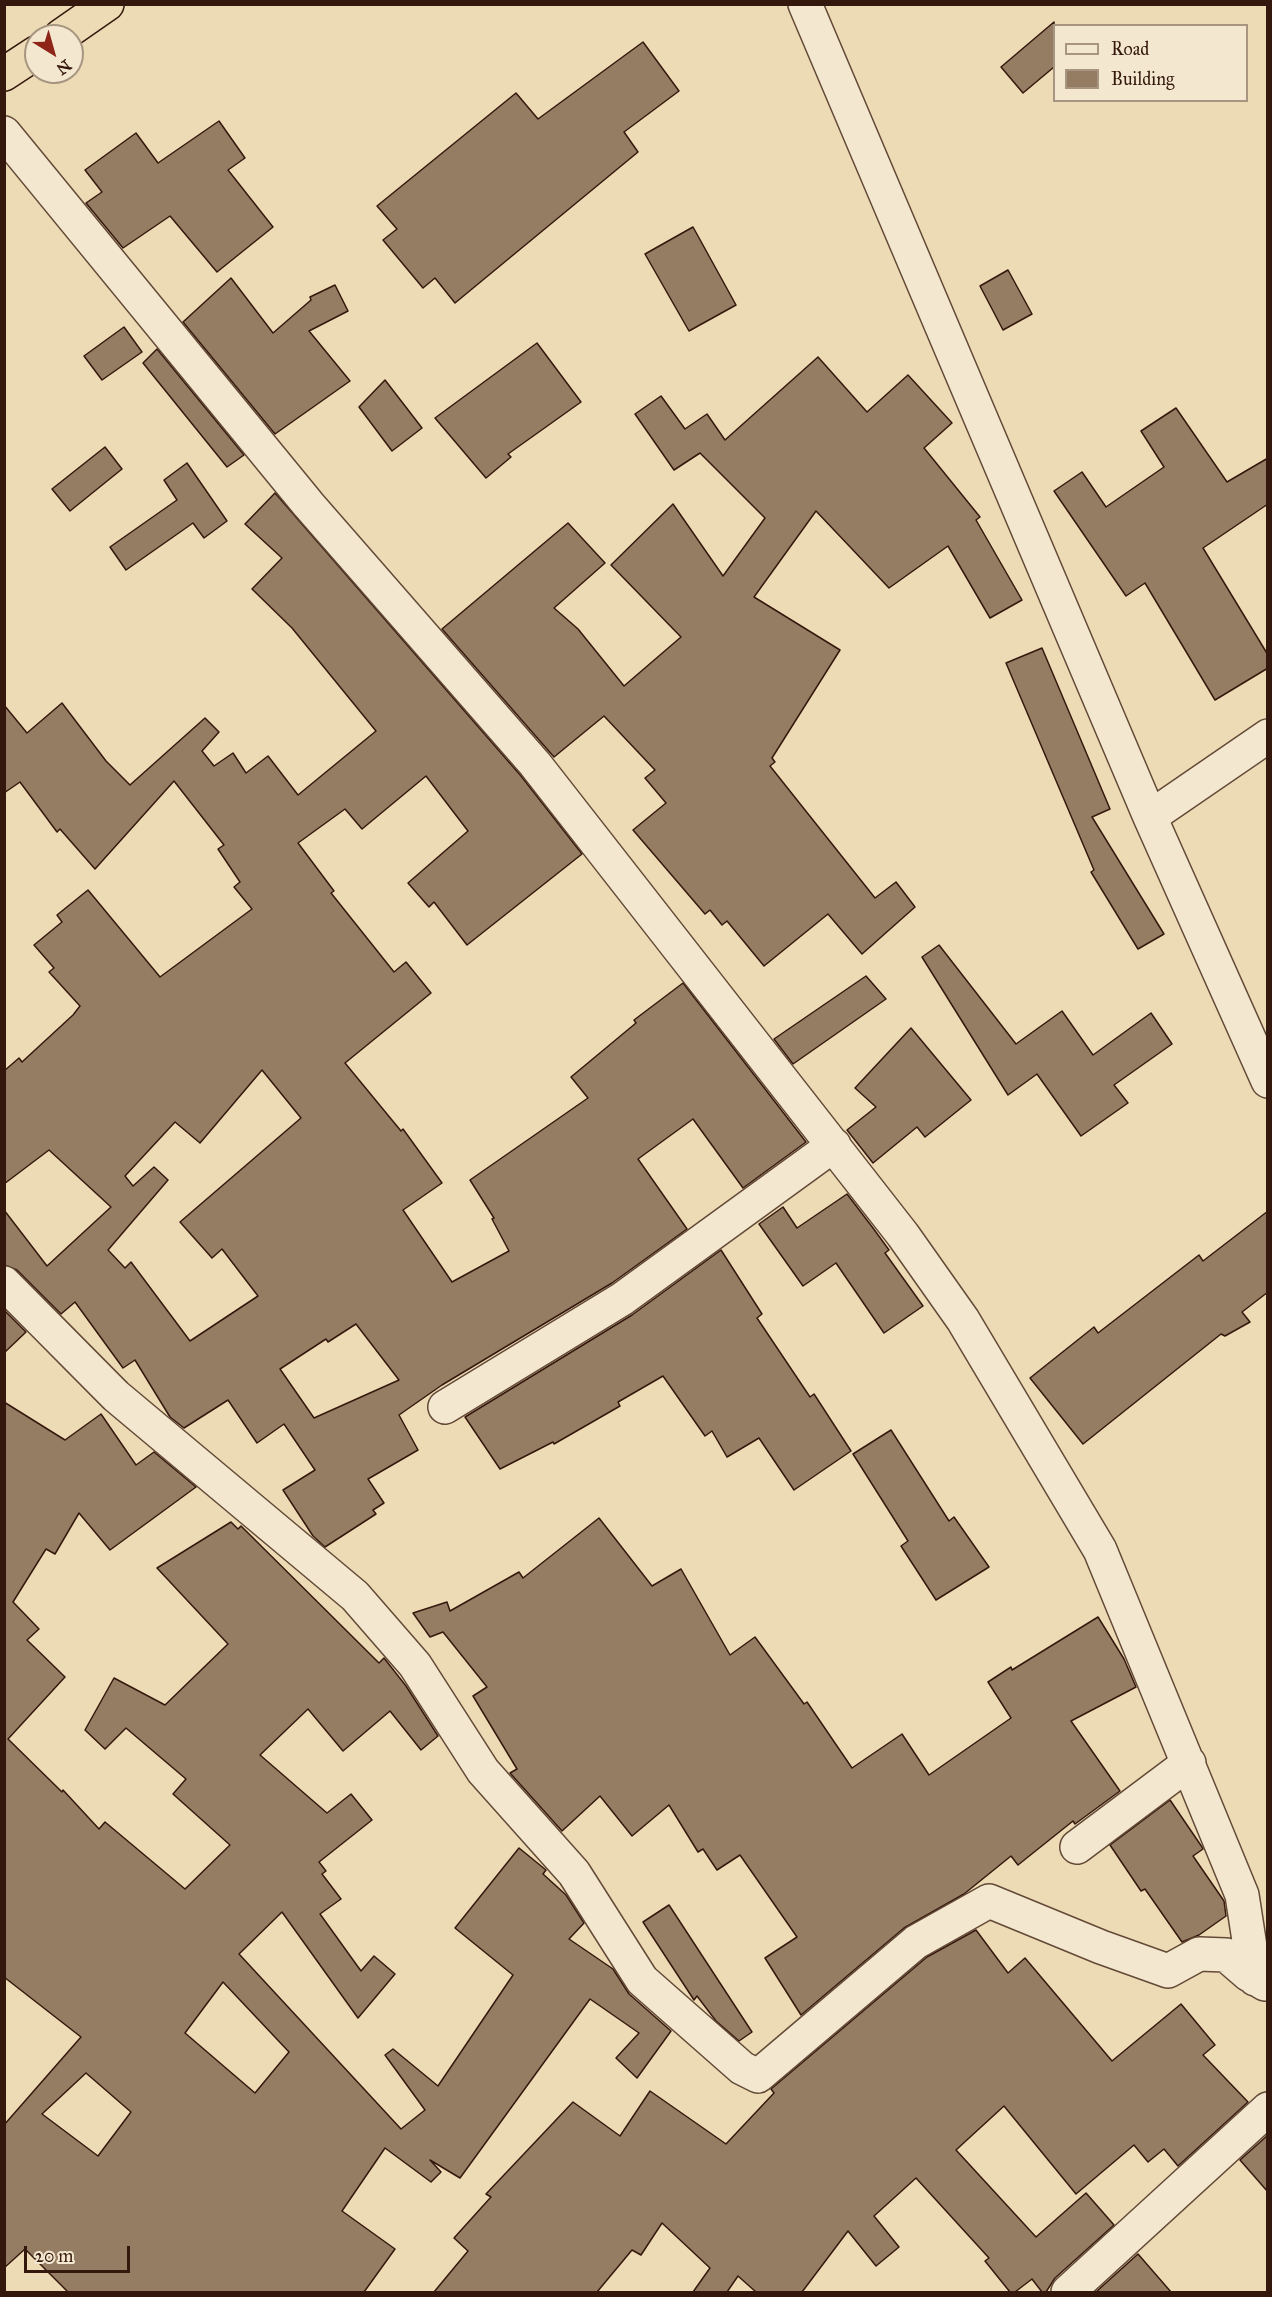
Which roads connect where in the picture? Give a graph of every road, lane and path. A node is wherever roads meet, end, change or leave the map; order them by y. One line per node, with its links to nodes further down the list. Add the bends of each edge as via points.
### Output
1 (107, 4): 3 (highway)
2 (805, 4): 8 (street)
3 (78, 24)
4 (24, 61): 5 (highway)
5 (4, 74)
6 (4, 133): 10 (street, via 308,504 535,764)
7 (1268, 736): 8 (street)
8 (1150, 817): 9 (street)
9 (1268, 1082)
10 (834, 1145): 12 (street, via 622,1299); 13 (street, via 963,1320 1100,1550)
11 (4, 1283): 15 (street, via 116,1396 355,1596 416,1665 483,1771 574,1873 642,1980 742,2068 758,2076 916,1942 989,1901 1168,1971 1199,1954 1226,1955)
12 (445, 1407)
13 (1189, 1763): 14 (street); 15 (street, via 1242,1895)
14 (1077, 1847)
15 (1261, 1982)
16 (1268, 2109): 17 (street)
17 (1068, 2292)

